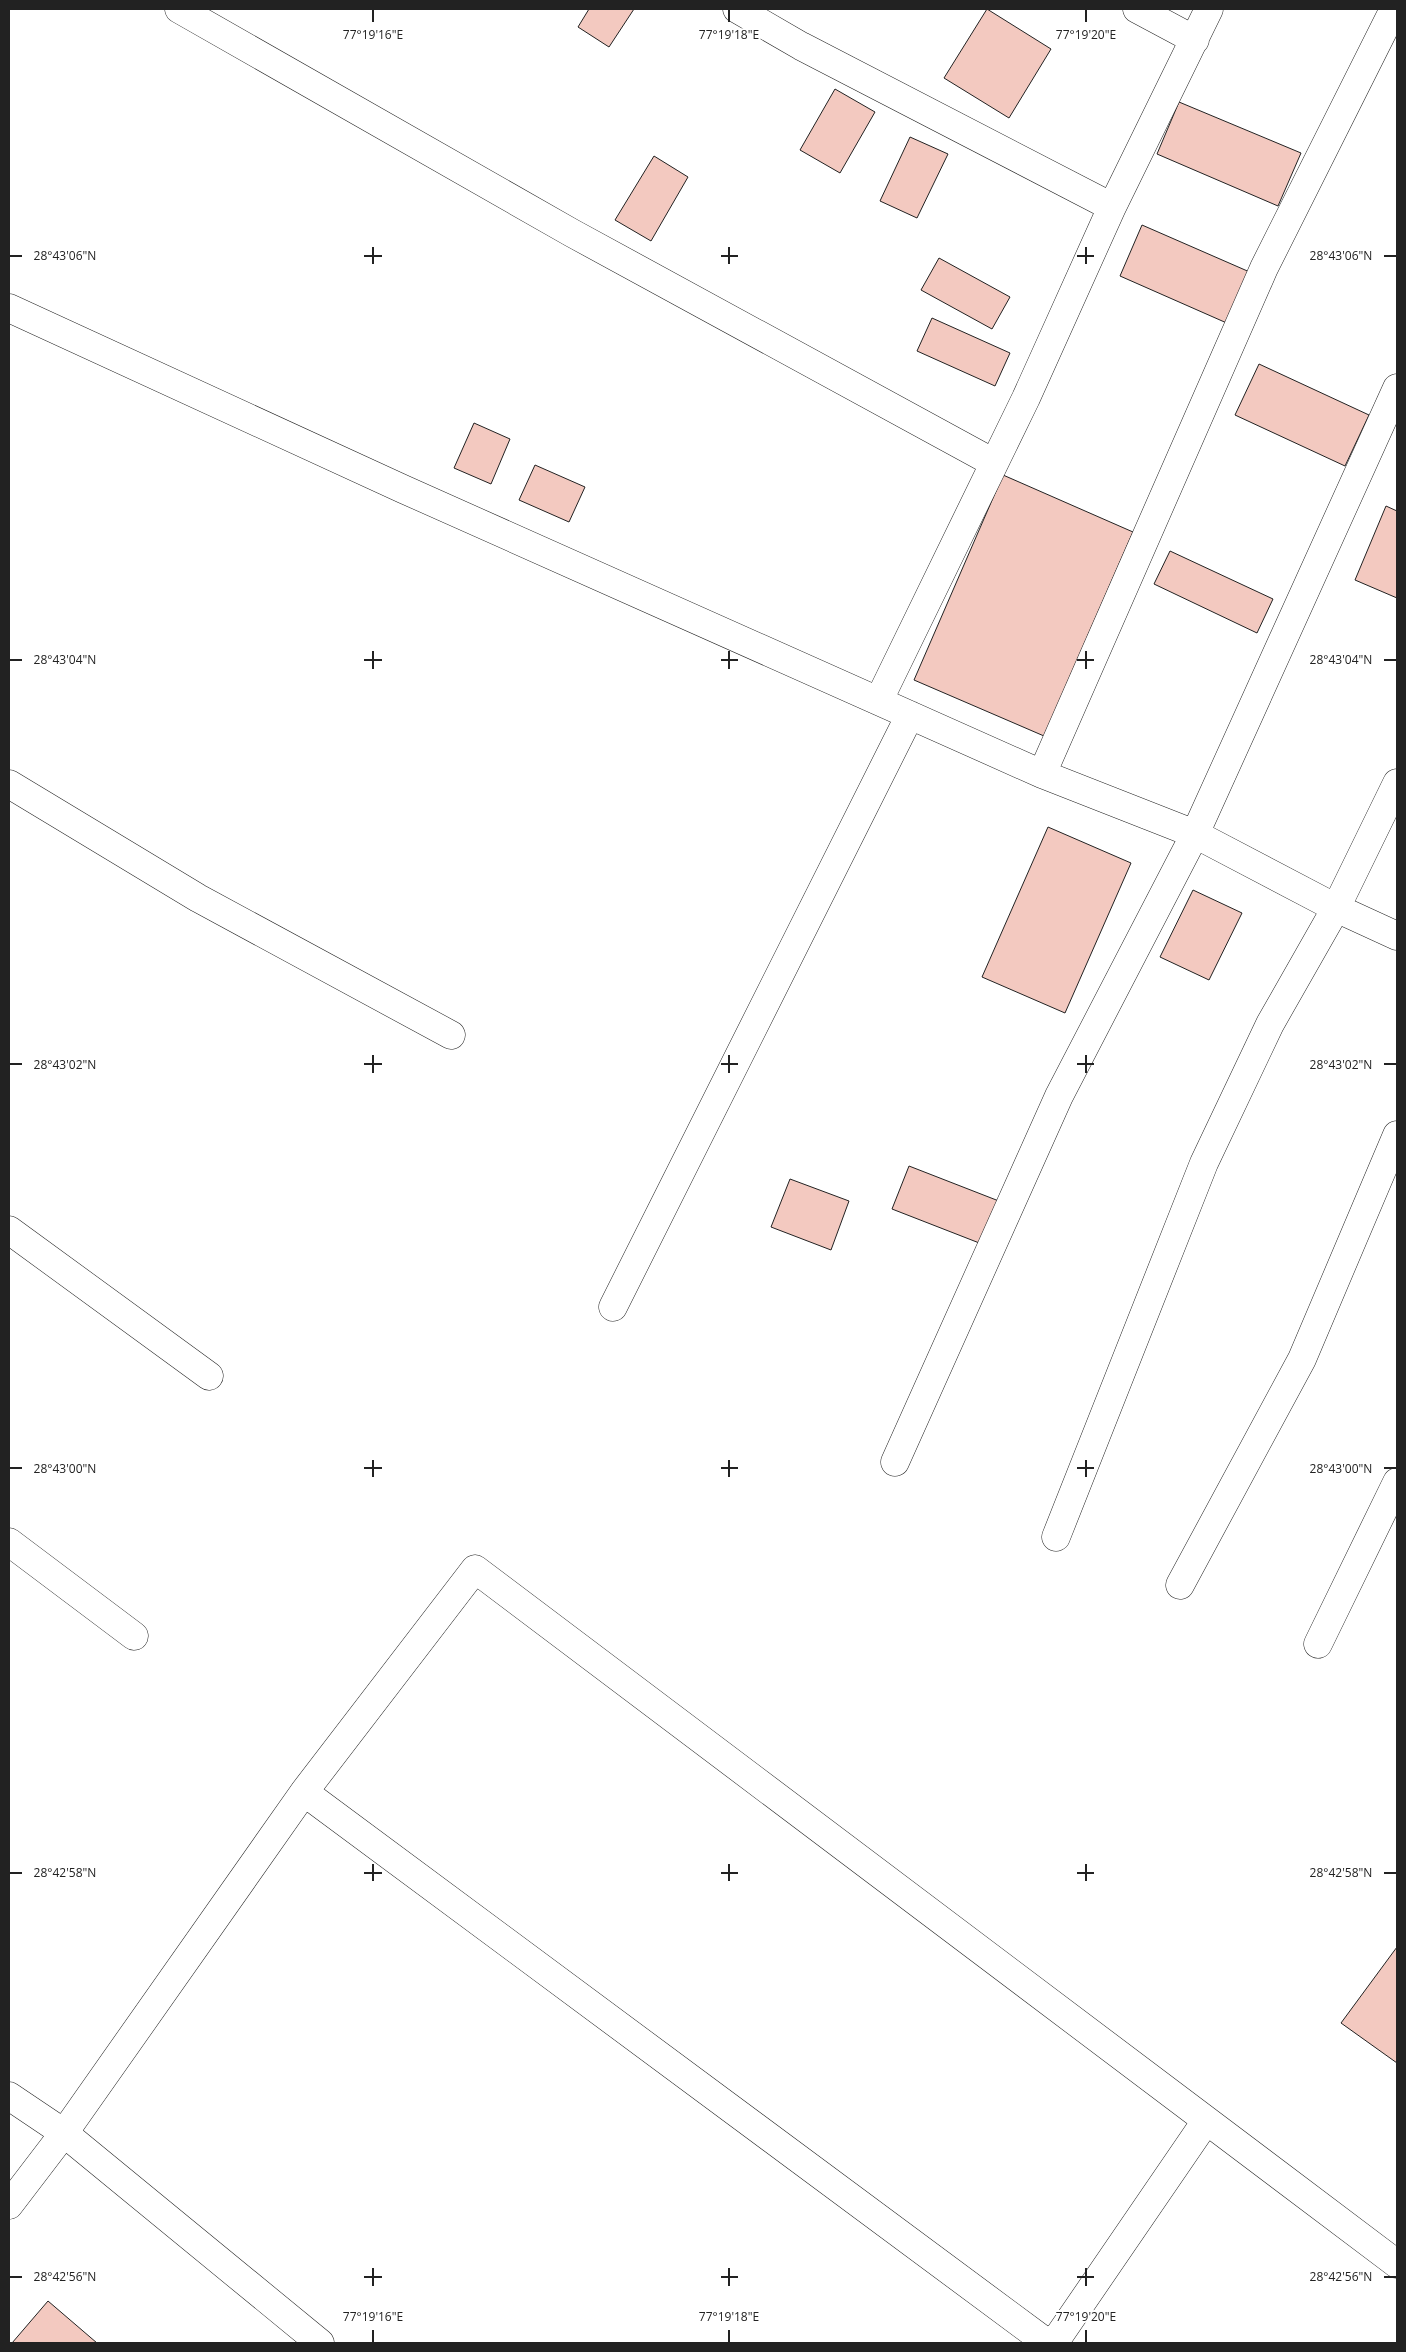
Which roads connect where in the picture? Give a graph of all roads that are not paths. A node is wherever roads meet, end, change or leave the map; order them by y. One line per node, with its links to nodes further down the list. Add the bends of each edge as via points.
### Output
1 (179, 9): 11 (street, via 572,233)
2 (737, 9): 8 (street, via 801,46)
3 (1137, 9): 7 (street)
4 (1209, 9): 7 (street)
5 (1394, 9): 6 (street)
6 (1389, 37): 14 (street, via 1264,268)
7 (1195, 40): 8 (street)
8 (1112, 207): 11 (street)
9 (9, 308): 12 (street, via 403,490)
10 (1397, 388): 17 (street)
11 (994, 463): 12 (street)
12 (879, 700): 13 (street)
13 (910, 715): 14 (street); 23 (street)
14 (1042, 774): 17 (street)
15 (9, 784): 20 (street, via 198,898)
16 (1397, 784): 18 (street)
17 (1195, 834): 18 (street); 25 (street, via 1059,1096)
18 (1336, 908): 19 (street); 27 (street, via 1270,1024 1204,1163)
19 (1397, 936)
20 (451, 1035)
21 (1397, 1135): 29 (street, via 1302,1359)
22 (9, 1230): 24 (street)
23 (613, 1307)
24 (209, 1376)
25 (895, 1462)
26 (1397, 1482): 31 (street)
27 (1056, 1537)
28 (9, 1542): 30 (street)
29 (1180, 1585)
30 (134, 1636)
31 (1318, 1644)
32 (304, 1792): 34 (street, via 475,1569); 35 (street); 39 (street)
33 (9, 2096): 35 (street)
34 (1206, 2121): 37 (street); 40 (street)
35 (64, 2133): 36 (street); 38 (street)
36 (9, 2205)
37 (1397, 2264)
38 (320, 2343)
39 (1047, 2343)
40 (1054, 2343)

